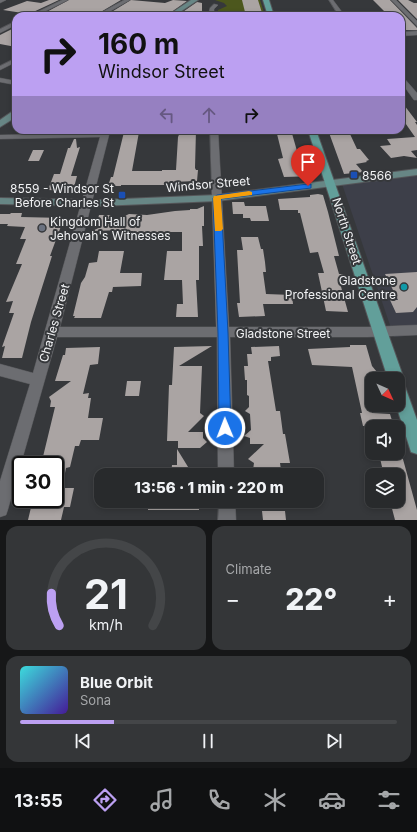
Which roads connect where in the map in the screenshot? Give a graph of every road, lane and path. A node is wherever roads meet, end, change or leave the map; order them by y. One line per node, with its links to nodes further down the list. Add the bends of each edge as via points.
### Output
1 (4, 0): 8 (street)
2 (66, 0): 10 (street)
3 (128, 0): 11 (street)
4 (195, 0): 12 (street)
5 (266, 0): 14 (main road)
6 (331, 0): 15 (street)
7 (393, 0): 16 (street)
8 (0, 2)
9 (216, 5): 13 (street)
10 (40, 12)
11 (106, 12)
12 (176, 12)
13 (212, 12)
14 (270, 12)
15 (339, 12)
16 (417, 24)
17 (12, 25): 18 (street)
18 (0, 31)
19 (417, 33): 20 (street)
20 (405, 34)
21 (12, 62): 22 (street)
22 (0, 68)
23 (0, 80): 24 (street)
24 (12, 82)
25 (405, 83): 26 (street)
26 (417, 98)
27 (12, 116): 28 (street)
28 (0, 124)
29 (214, 134): 34 (street)
30 (313, 134): 33 (main road, North Street)
31 (0, 137): 36 (street, Charles Street, via 105,135)
32 (417, 172): 33 (street, Windsor Street)
33 (331, 183): 34 (street, Windsor Street); 39 (main road, North Street)
34 (217, 198): 36 (street, Windsor Street); 40 (street)
35 (0, 201): 36 (street, Windsor Street)
36 (87, 203): 38 (street, Charles Street)
37 (417, 330): 39 (street, Gladstone Street)
38 (52, 332): 40 (street, Gladstone Street); 43 (street, Charles Street)
39 (381, 332): 40 (street, Gladstone Street); 42 (main road, North Street)
40 (223, 333): 46 (street)
41 (0, 370): 43 (street)
42 (394, 372)
43 (38, 380): 48 (street, Charles Street)
44 (405, 408): 45 (main road)
45 (417, 446)
46 (226, 468)
47 (227, 508): 49 (street)
48 (0, 509)
49 (227, 520)

